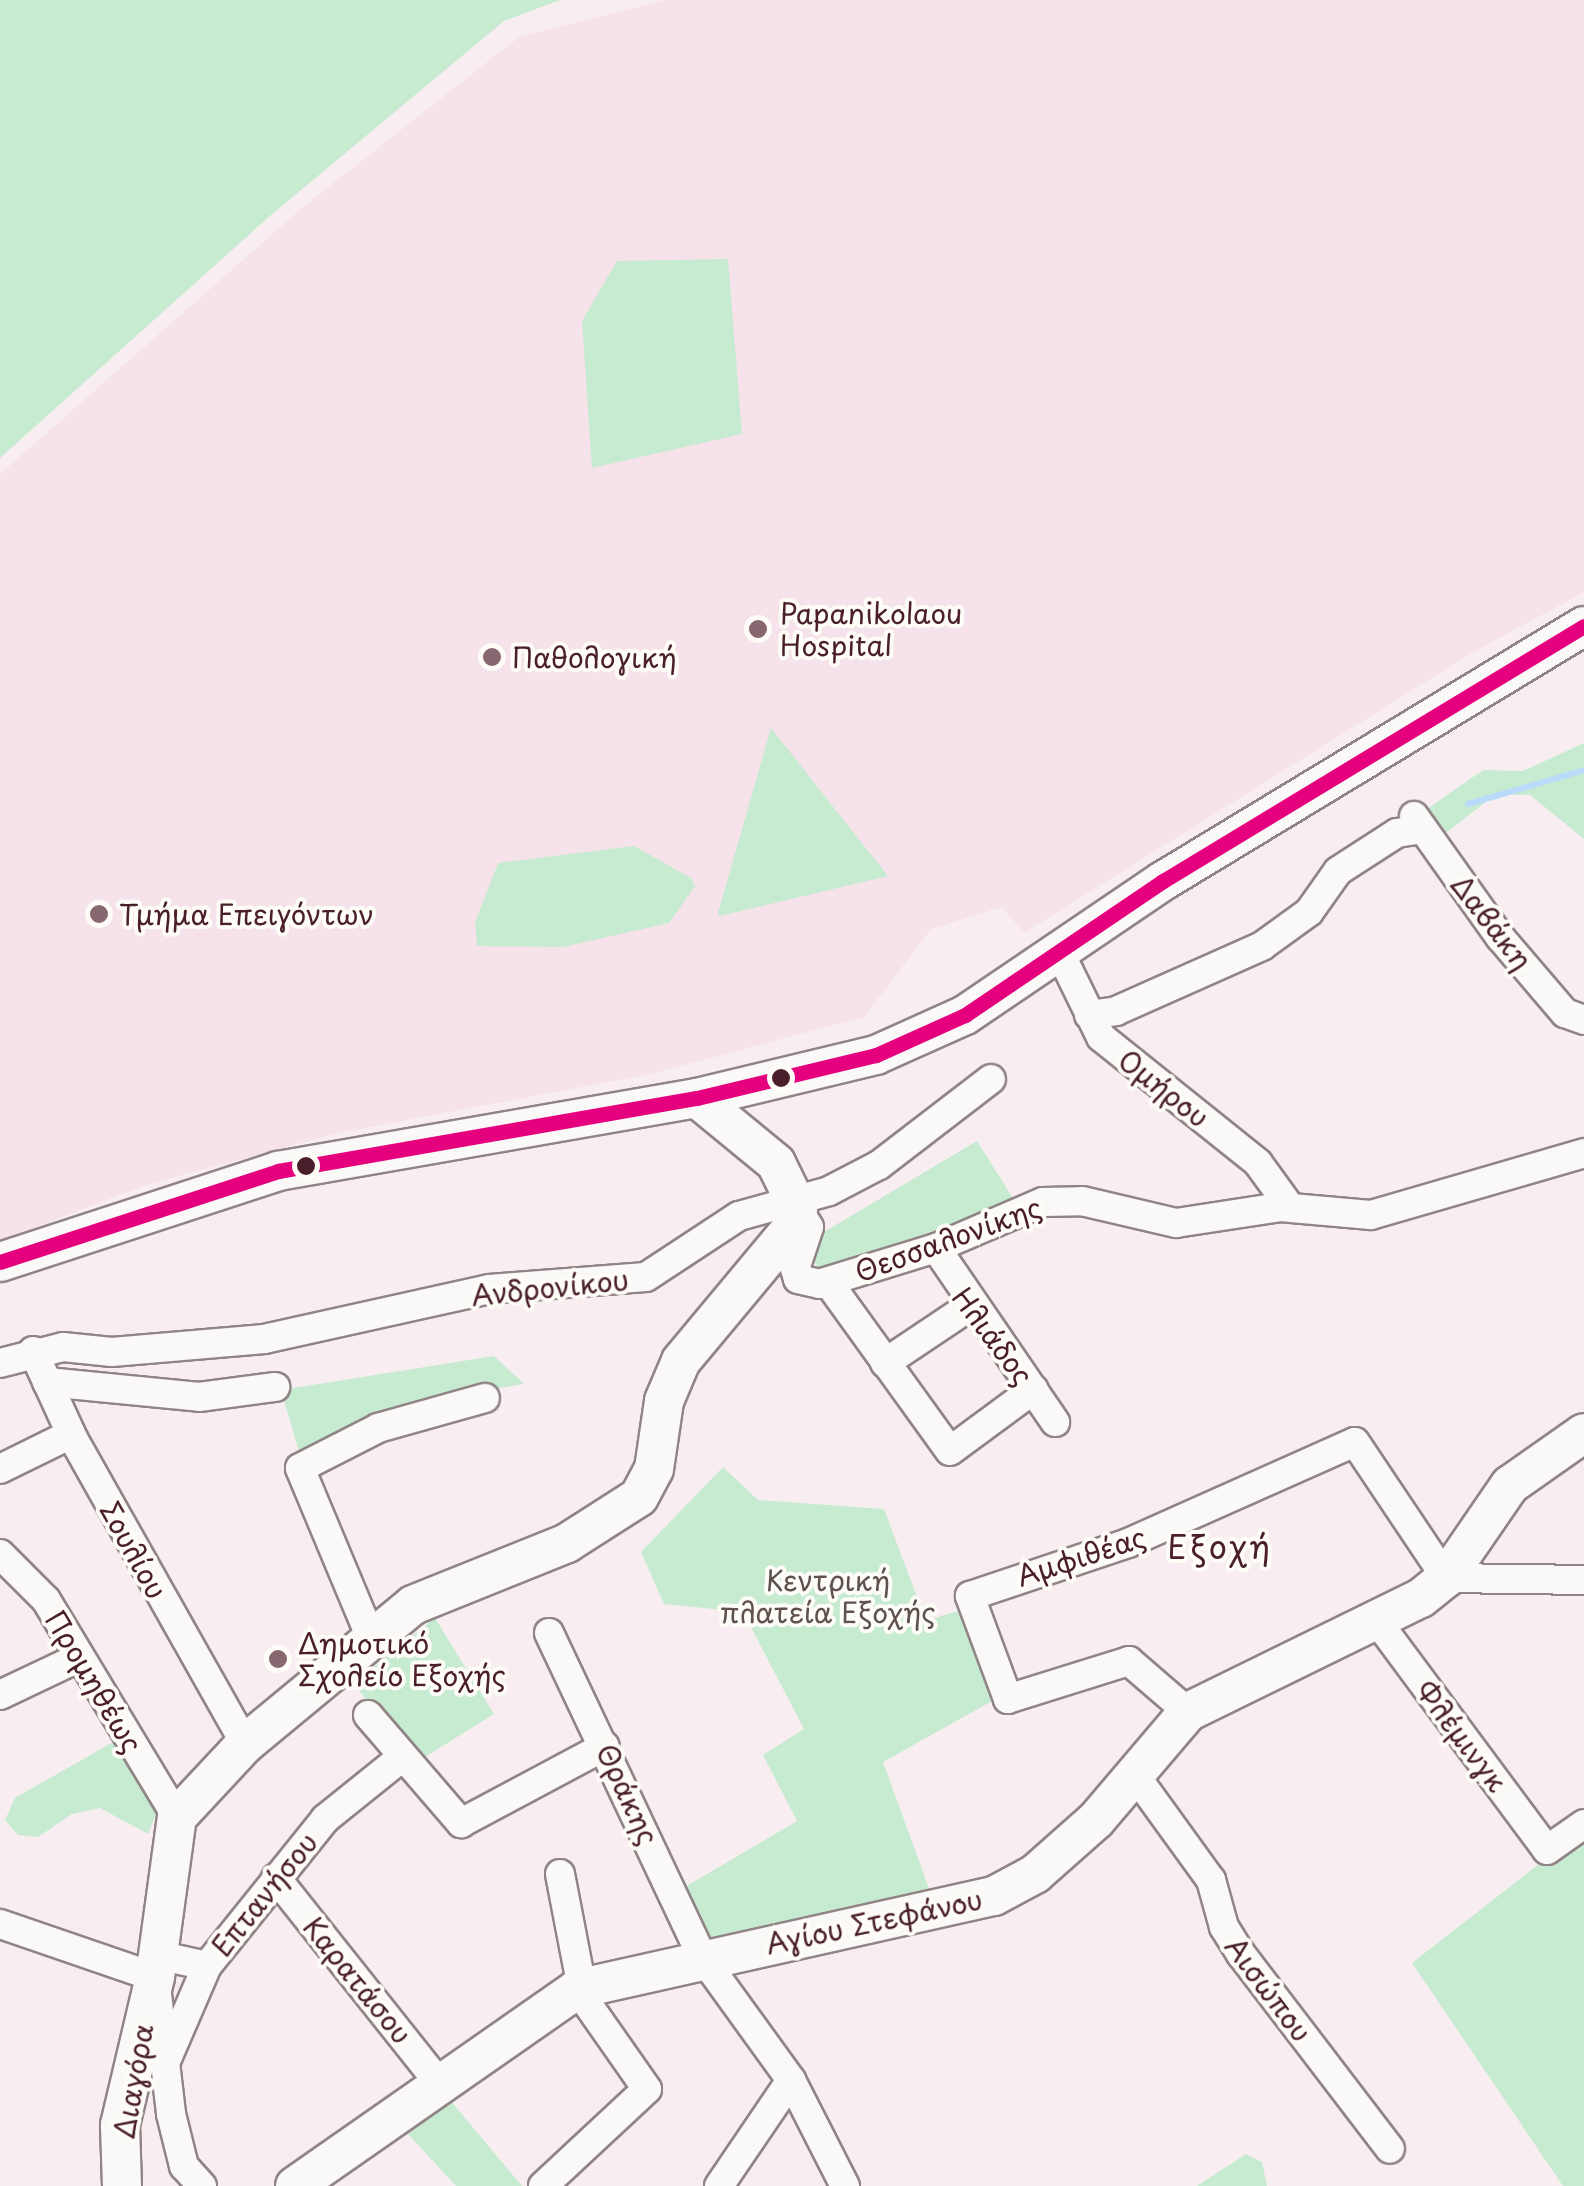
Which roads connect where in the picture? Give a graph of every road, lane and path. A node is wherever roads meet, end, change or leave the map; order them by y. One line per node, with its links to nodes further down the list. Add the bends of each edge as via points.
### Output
1 (1584, 626): 2 (street, via 1163,881)
2 (1060, 953): 4 (street, Ομήρου); 6 (street, via 965,1015 876,1055)
3 (1578, 1012): 4 (street, Δαβάκη, via 1417,821 1338,871 1310,912 1262,946 1116,1011)
4 (1088, 1014): 9 (street, Ομήρου, via 1112,1047 1258,1163)
5 (990, 1078): 8 (street, Ανδρονίκου, via 879,1165)
6 (698, 1098): 8 (street, via 776,1163); 11 (street, via 278,1171)
7 (1584, 1153): 9 (street, Θεσσαλονίκης, via 1397,1211 1328,1215)
8 (795, 1202): 12 (street, Θεσσαλονίκης, via 809,1228 798,1279); 14 (street, Ανδρονίκου, via 739,1216 646,1277 605,1286 489,1289 264,1339); 30 (street, via 795,1224 680,1361 664,1401 654,1469 638,1497 567,1542 451,1584)
9 (1290, 1207): 10 (street, Θεσσαλονίκης, via 1176,1223 1082,1201 1042,1202)
10 (936, 1248): 12 (street, Θεσσαλονίκης); 13 (street, Ηλιάδος)
11 (0, 1262)
12 (828, 1282): 16 (street)
13 (970, 1306): 16 (street); 19 (street, Ηλιάδος)
14 (33, 1351): 15 (street, Ανδρονίκου); 17 (street, Σουλίου)
15 (0, 1363)
16 (885, 1363): 19 (street, via 950,1452)
17 (47, 1382): 18 (street, via 199,1397); 23 (street, Σουλίου)
18 (275, 1387)
19 (1034, 1389): 21 (street, Ηλιάδος)
20 (485, 1398): 30 (street, via 378,1428 300,1468)
21 (1056, 1422)
22 (1584, 1432): 26 (street, Αγίου Στεφάνου, via 1510,1485)
23 (71, 1434): 24 (street); 35 (street, Σουλίου)
24 (0, 1469)
25 (0, 1554): 31 (street, Προμηθέως, via 46,1600)
26 (1446, 1578): 27 (street); 28 (street, Αγίου Στεφάνου); 33 (street, Αμφιθέας, via 1354,1442 1142,1538 970,1596 1005,1693 1025,1697 1129,1661)
27 (1584, 1580)
28 (1377, 1621): 33 (street, Αγίου Στεφάνου); 40 (street, Φλέμινγκ, via 1548,1850)
29 (549, 1633): 36 (street, Θράκης)
30 (370, 1638): 35 (street)
31 (78, 1658): 32 (street); 39 (street, Προμηθέως)
32 (0, 1695)
33 (1188, 1712): 38 (street, Αγίου Στεφάνου)
34 (368, 1715): 37 (street)
35 (245, 1744): 39 (street)
36 (605, 1746): 37 (street, via 461,1823); 44 (street, Θράκης)
37 (402, 1757): 42 (street, Επτανήσου, via 326,1819)
38 (1132, 1771): 44 (street, Αγίου Στεφάνου, via 1064,1853 994,1896); 51 (street, Αισώπου, via 1211,1880 1224,1928 1241,1954)
39 (177, 1816): 45 (street)
40 (1584, 1824)
41 (560, 1874): 47 (street)
42 (276, 1878): 46 (street, Επτανήσου); 50 (street, Καρατάσου)
43 (0, 1924): 45 (street)
44 (702, 1957): 47 (street, Αγίου Στεφάνου); 49 (street, Θράκης)
45 (156, 1966): 46 (street); 48 (street); 52 (street, Διαγόρα, via 120,2124)
46 (207, 1966): 48 (street, Επτανήσου)
47 (579, 1988): 50 (street, Αγίου Στεφάνου); 55 (street, via 647,2089)
48 (166, 2061): 53 (street, via 184,2166)
49 (791, 2080): 56 (street); 57 (street, Θράκης)
50 (440, 2082): 54 (street, Αγίου Στεφάνου)
51 (1390, 2149)
52 (122, 2186)
53 (202, 2186)
54 (294, 2186)
55 (543, 2186)
56 (718, 2186)
57 (845, 2186)

